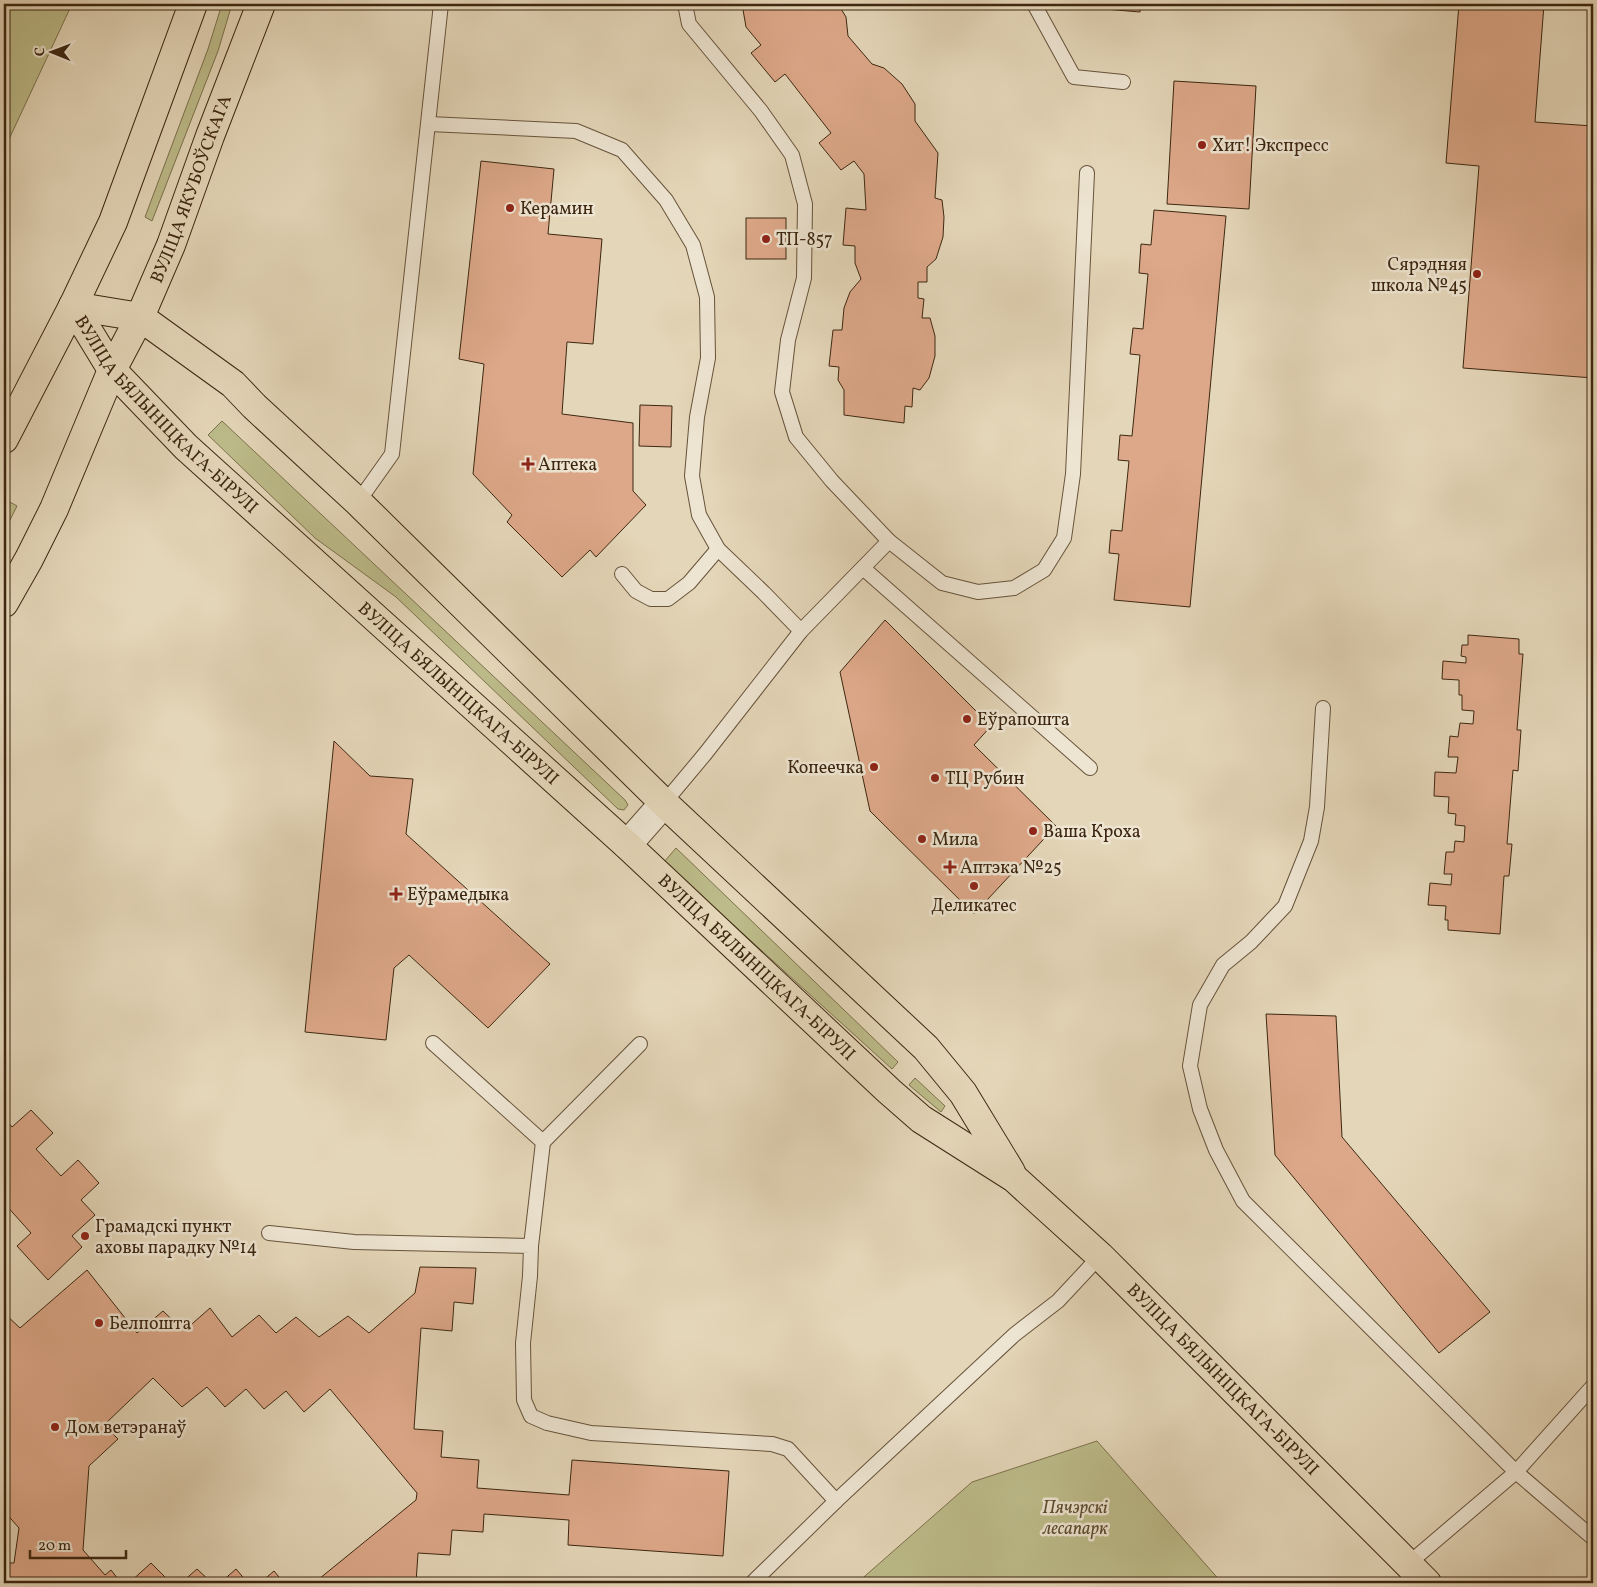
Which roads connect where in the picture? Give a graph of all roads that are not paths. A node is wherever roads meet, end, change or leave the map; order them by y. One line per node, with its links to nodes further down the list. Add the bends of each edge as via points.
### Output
1 (193, 4): 9 (main road, via 113,222)
2 (261, 4): 10 (main road, ВУЛІЦА ЯКУБОЎСКАГА, via 171,245)
3 (441, 4): 7 (lane)
4 (685, 4): 14 (lane, via 689,24 761,111 792,155 805,204 804,278 788,340 782,392 796,437)
5 (1034, 4): 6 (lane, via 1074,77)
6 (1124, 82)
7 (429, 124): 13 (lane, via 392,454); 15 (lane, via 576,131 622,150 666,200 694,245 707,297 708,358 697,417 692,476 699,515)
8 (1087, 173): 14 (lane, via 1073,474 1064,538 1044,570 1014,588 978,592 942,583)
9 (73, 306): 10 (main road, ВУЛІЦА БЯЛЫНІЦКАГА-БІРУЛІ); 11 (main road, ВУЛІЦА БЯЛЫНІЦКАГА-БІРУЛІ); 12 (main road)
10 (140, 317): 11 (main road, ВУЛІЦА ЯКУБОЎСКАГА); 13 (main road, ВУЛІЦА БЯЛЫНІЦКАГА-БІРУЛІ, via 233,384)
11 (112, 370): 18 (main road, ВУЛІЦА ЯКУБОЎСКАГА, via 54,509); 23 (main road, ВУЛІЦА БЯЛЫНІЦКАГА-БІРУЛІ, via 186,447)
12 (4, 439)
13 (358, 502): 22 (main road, ВУЛІЦА БЯЛЫНІЦКАГА-БІРУЛІ)
14 (889, 541): 16 (lane)
15 (718, 549): 17 (lane, via 689,583 668,599 652,599 636,591); 19 (lane)
16 (863, 568): 19 (lane); 21 (lane)
17 (622, 574)
18 (4, 603)
19 (801, 631): 22 (lane)
20 (1323, 708): 32 (lane, via 1317,807 1311,841 1285,906 1251,942 1223,965 1200,1005 1190,1066 1200,1108 1216,1150 1243,1202)
21 (1090, 768)
22 (664, 804): 23 (street); 27 (main road, ВУЛІЦА БЯЛЫНІЦКАГА-БІРУЛІ, via 926,1048 963,1093)
23 (627, 844): 27 (main road, ВУЛІЦА БЯЛЫНІЦКАГА-БІРУЛІ, via 889,1091 922,1119)
24 (433, 1043): 26 (lane)
25 (640, 1044): 26 (lane)
26 (542, 1142): 29 (lane)
27 (1014, 1178): 30 (main road, ВУЛІЦА БЯЛЫНІЦКАГА-БІРУЛІ)
28 (269, 1233): 29 (lane, via 354,1242)
29 (530, 1246): 33 (lane, via 523,1343 524,1400 531,1416 591,1433 772,1444 788,1450)
30 (1100, 1256): 33 (lane, via 1058,1301 1014,1335); 35 (main road, ВУЛІЦА БЯЛЫНІЦКАГА-БІРУЛІ)
31 (1593, 1386): 32 (lane)
32 (1516, 1472): 34 (lane); 35 (lane)
33 (836, 1501): 36 (lane)
34 (1593, 1538)
35 (1408, 1564): 37 (main road, ВУЛІЦА БЯЛЫНІЦКАГА-БІРУЛІ)
36 (752, 1583)
37 (1427, 1583)

